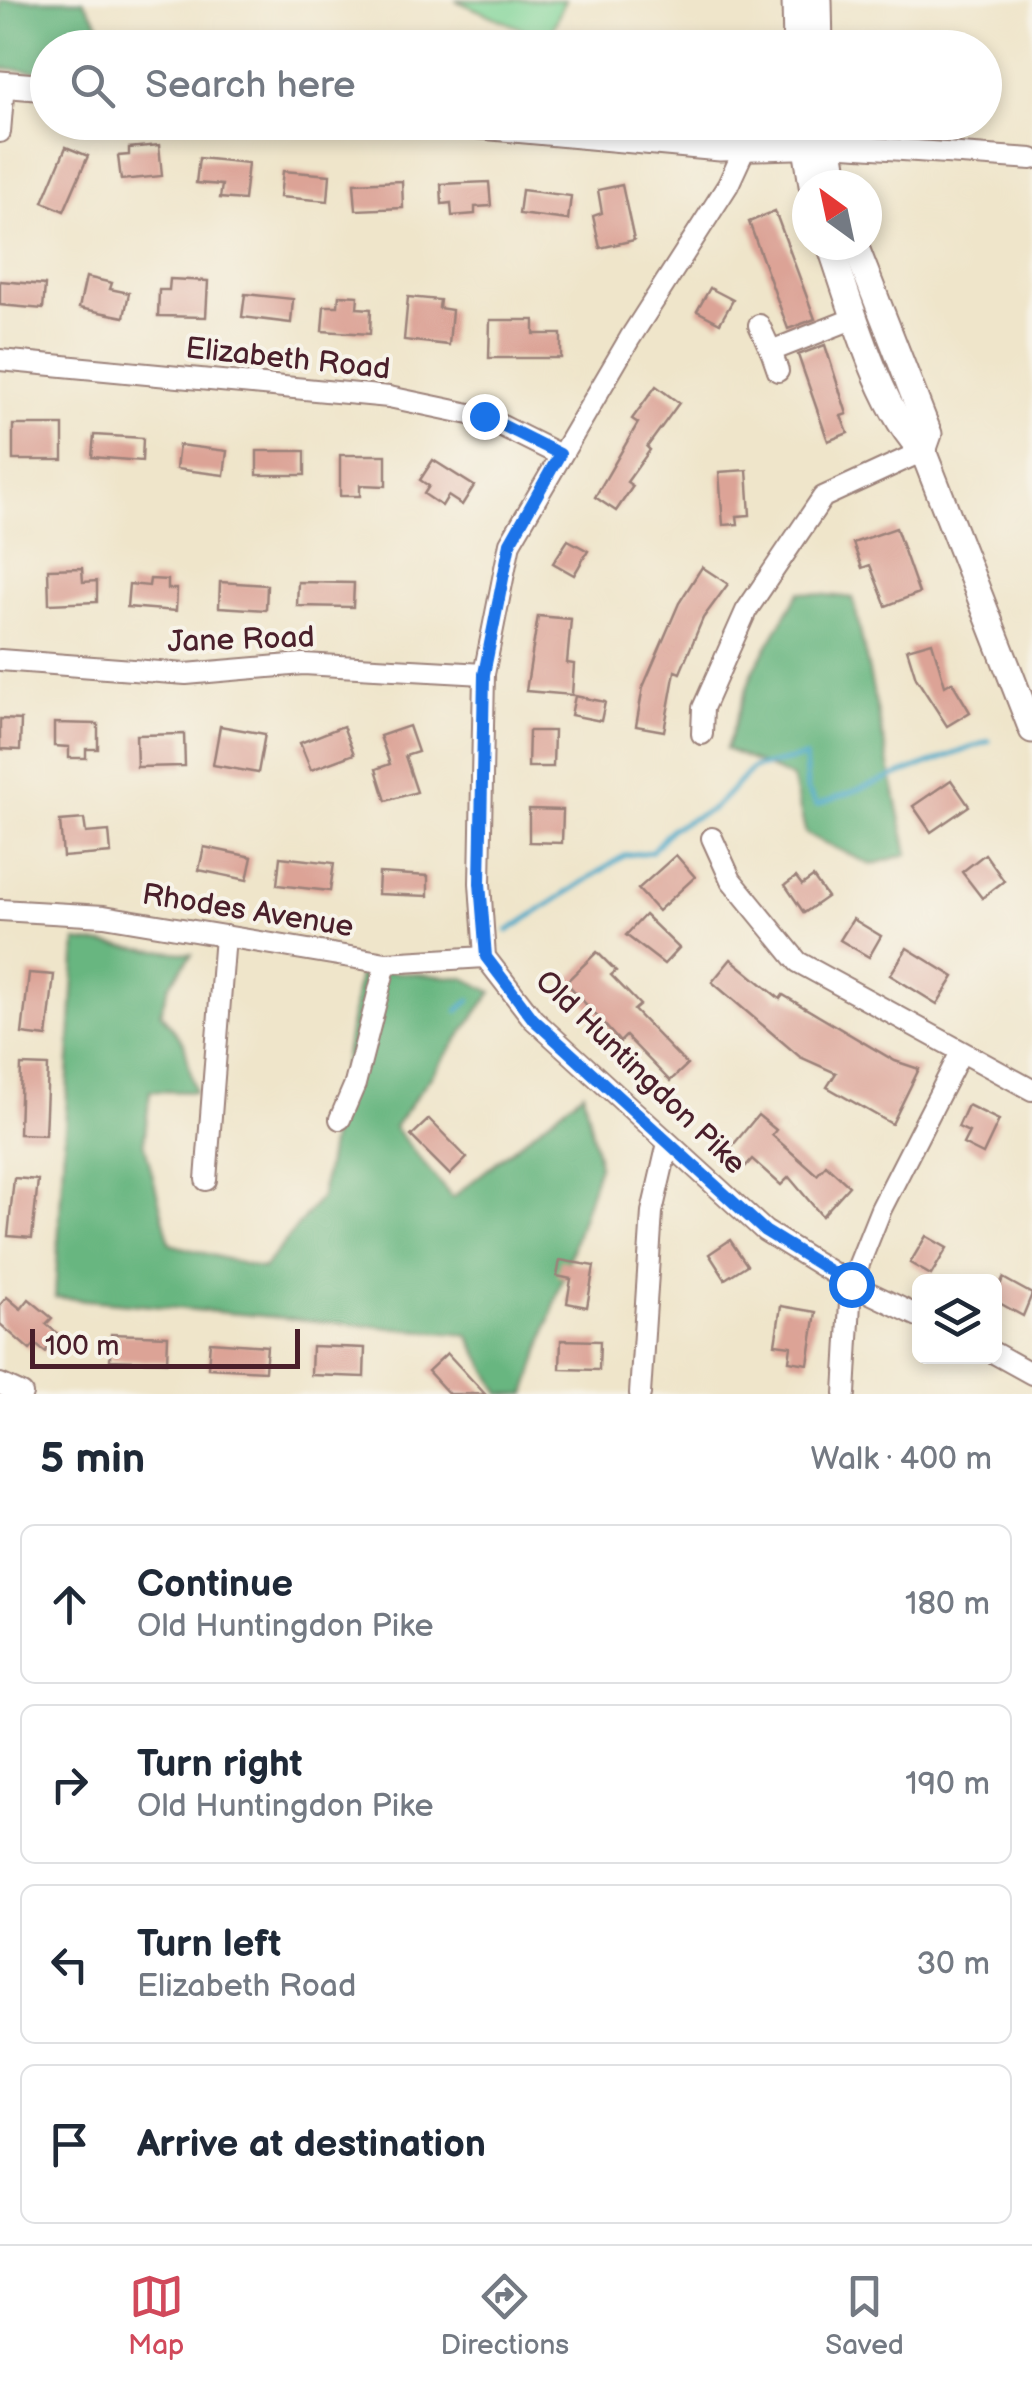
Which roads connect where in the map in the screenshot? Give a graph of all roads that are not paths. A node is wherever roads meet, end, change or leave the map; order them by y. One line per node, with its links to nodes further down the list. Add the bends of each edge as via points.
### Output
1 (819, 0): 2 (main road)
2 (820, 30)
3 (2, 84): 4 (main road); 5 (street)
4 (30, 86)
5 (0, 132)
6 (651, 140): 12 (main road)
7 (749, 140): 12 (street)
8 (785, 140): 12 (main road)
9 (815, 140): 14 (main road)
10 (817, 140): 15 (main road)
11 (867, 140): 13 (street)
12 (746, 148): 22 (street)
13 (1032, 159)
14 (813, 170)
15 (830, 170)
16 (835, 260): 18 (main road)
17 (861, 260): 21 (main road, via 929,434)
18 (855, 318): 19 (street, via 775,361); 21 (main road, via 904,434)
19 (759, 325)
20 (0, 360): 22 (street, Elizabeth Road, via 389,397 484,416)
21 (923, 450): 25 (main road); 26 (street, via 823,497 746,611 703,708)
22 (560, 454): 24 (street, via 510,543)
23 (0, 660): 24 (street, Jane Road, via 186,674 303,664)
24 (484, 674): 30 (street, via 480,883)
25 (1032, 730)
26 (702, 734)
27 (712, 838): 32 (street, via 731,880 798,962)
28 (0, 910): 29 (street, Rhodes Avenue, via 104,916)
29 (225, 936): 31 (street, Rhodes Avenue); 36 (street)
30 (486, 957): 31 (street, Rhodes Avenue); 35 (street, Old Huntingdon Pike, via 533,1019)
31 (386, 963): 34 (street)
32 (960, 1054): 33 (street); 37 (street, via 881,1209)
33 (1032, 1090)
34 (340, 1119)
35 (668, 1142): 37 (street, Old Huntingdon Pike, via 765,1231); 43 (street, via 652,1212)
36 (206, 1180)
37 (851, 1284): 38 (street, Old Huntingdon Pike); 44 (street)
38 (912, 1313)
39 (1002, 1357): 40 (street)
40 (1032, 1374)
41 (0, 1384): 42 (street)
42 (22, 1394)
43 (640, 1394)
44 (845, 1394)

